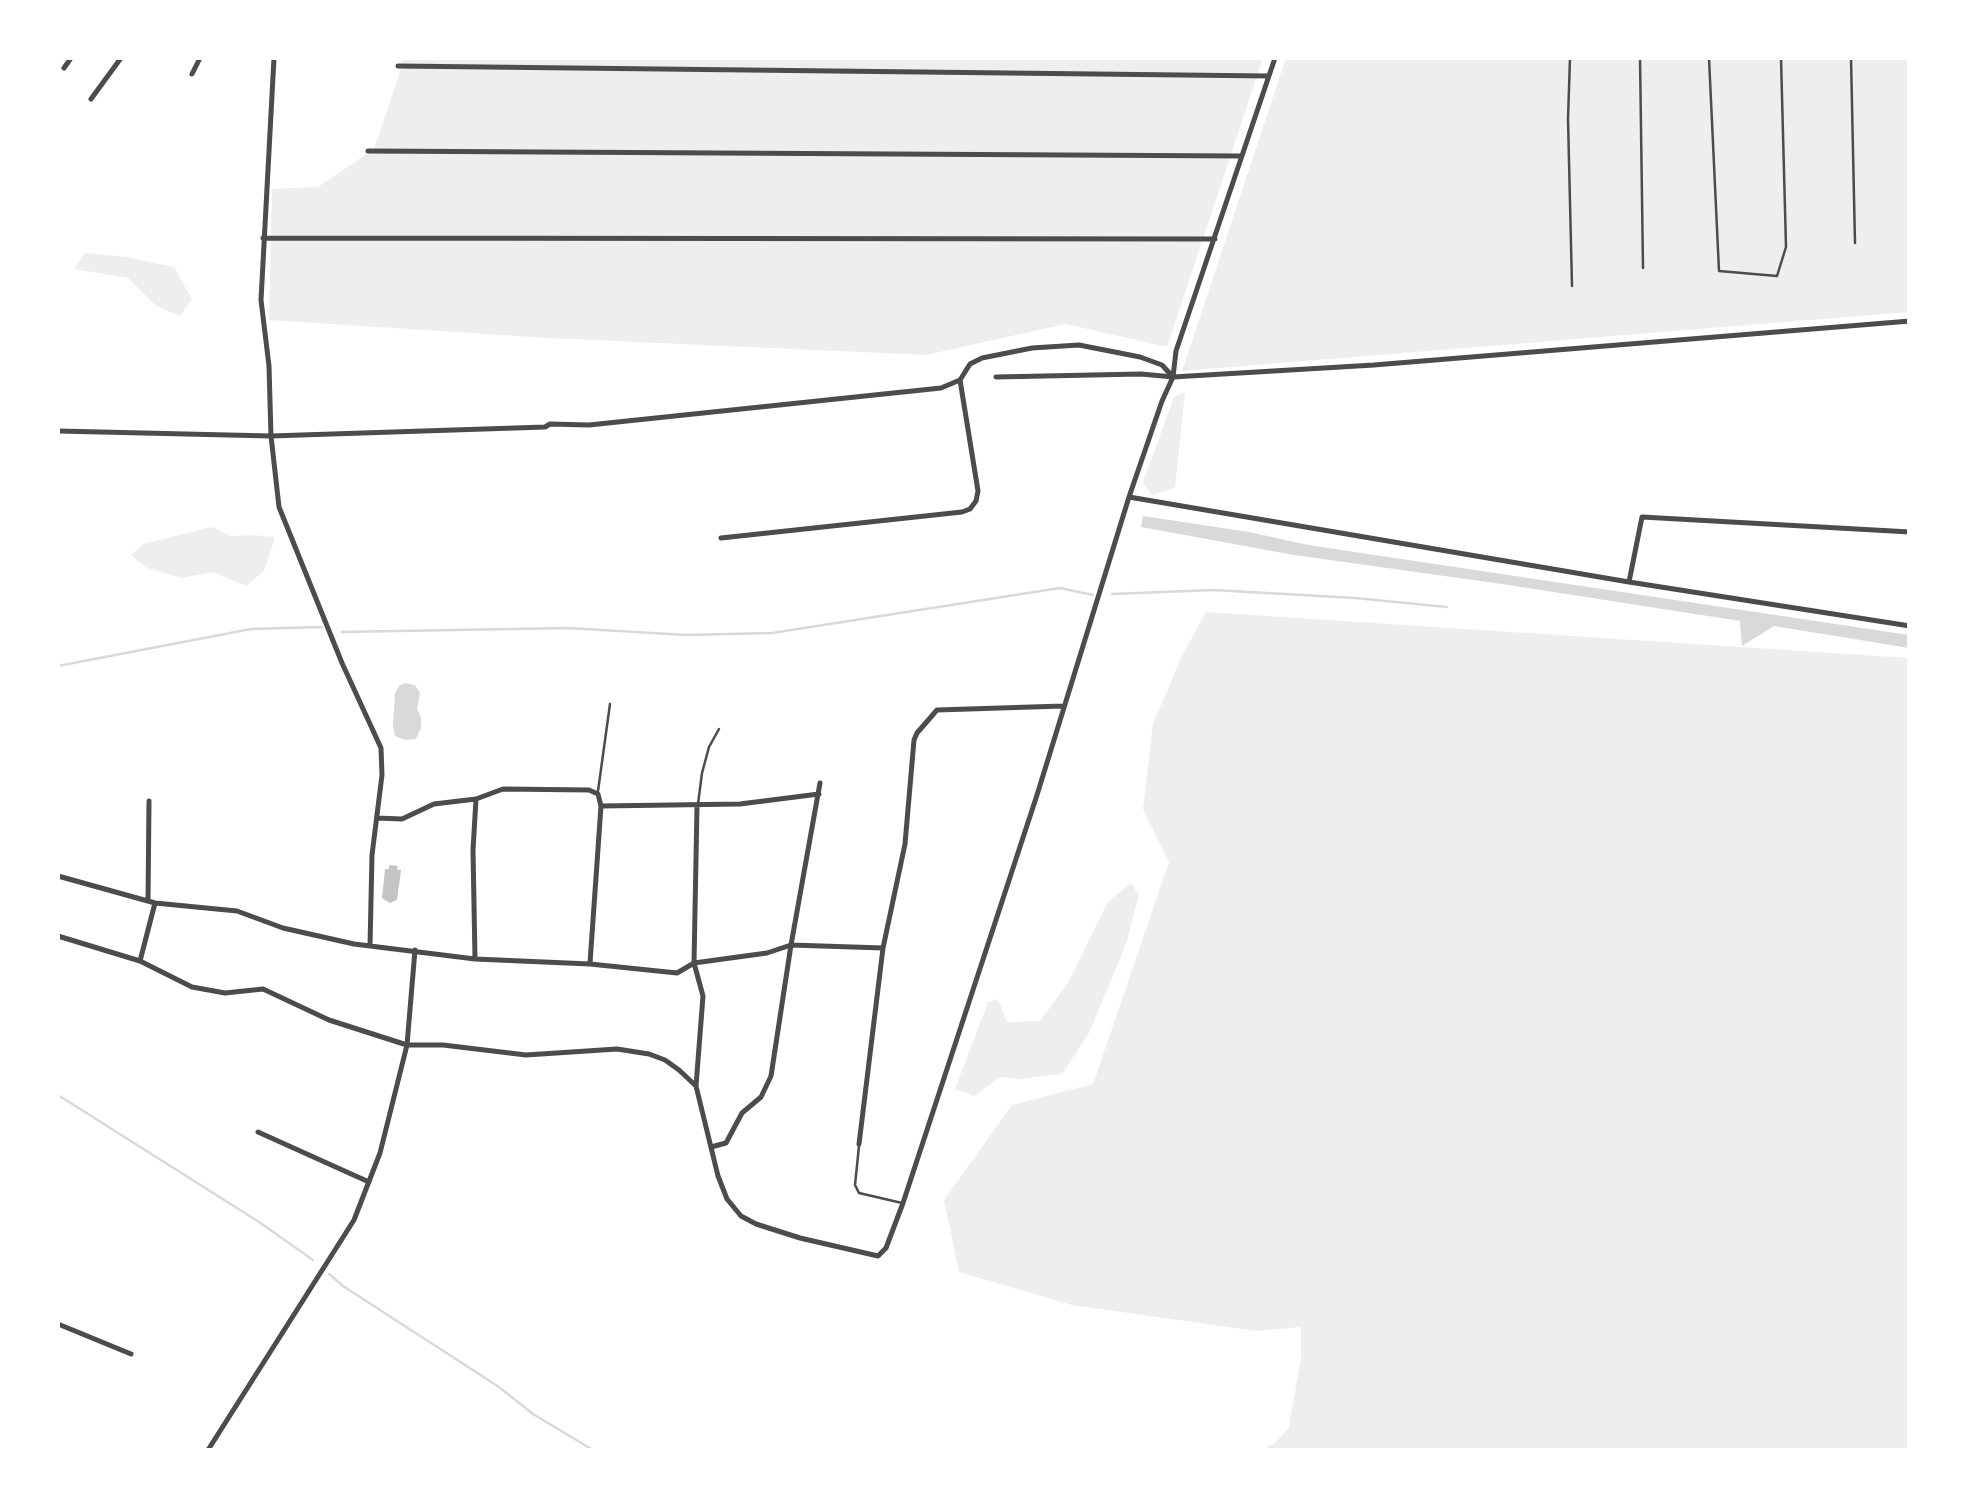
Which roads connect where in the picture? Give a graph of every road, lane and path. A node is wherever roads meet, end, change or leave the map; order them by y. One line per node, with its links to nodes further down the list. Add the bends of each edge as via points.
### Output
1 (72, 58): 12 (street)
2 (121, 58): 15 (street)
3 (200, 58): 13 (street)
4 (274, 58): 18 (street)
5 (1275, 58): 14 (street)
6 (1570, 58): 22 (lane)
7 (1640, 58): 21 (lane)
8 (1709, 58): 9 (lane, via 1719,271 1777,276 1786,248)
9 (1781, 58)
10 (1851, 58): 20 (lane)
11 (398, 66): 14 (street)
12 (64, 68)
13 (192, 74)
14 (1269, 76): 17 (street)
15 (91, 100)
16 (368, 151): 17 (street)
17 (1241, 156): 19 (street)
18 (263, 238): 19 (street); 28 (street)
19 (1215, 239): 24 (street)
20 (1854, 243)
21 (1643, 268)
22 (1572, 286)
23 (1910, 320): 24 (street)
24 (1173, 377): 25 (street); 26 (street, via 1140,356 1079,345 982,358); 29 (street)
25 (996, 378)
26 (960, 380): 28 (street, via 942,388 589,425); 31 (street, via 978,491 970,509)
27 (58, 432): 28 (street)
28 (271, 436): 44 (street, via 279,507 381,748)
29 (1129, 497): 32 (street); 35 (street)
30 (1910, 532): 32 (street, via 1642,517)
31 (721, 538)
32 (1629, 582): 33 (street)
33 (1910, 626)
34 (610, 704): 38 (lane)
35 (1063, 706): 50 (street, via 938,710 928,718 914,740 905,844); 62 (street)
36 (719, 730): 43 (lane)
37 (820, 783): 39 (street)
38 (598, 794): 40 (street, via 503,789); 42 (street)
39 (819, 794): 43 (street); 48 (street)
40 (476, 799): 44 (street, via 434,804 402,819); 52 (street)
41 (149, 801): 46 (street)
42 (602, 806): 43 (street); 55 (street)
43 (698, 806): 54 (street)
44 (376, 818): 49 (street)
45 (58, 876): 46 (street)
46 (152, 902): 49 (street, via 237,911); 53 (street)
47 (58, 936): 53 (street)
48 (790, 944): 50 (street); 54 (street, via 767,954); 60 (street, via 771,1076 726,1143)
49 (370, 946): 51 (street)
50 (884, 948): 59 (street)
51 (415, 950): 52 (street); 56 (street)
52 (475, 959): 55 (street)
53 (140, 961): 56 (street, via 192,987 225,993 263,989)
54 (694, 963): 55 (street, via 677,973); 57 (street, via 704,996)
55 (590, 964)
56 (407, 1045): 57 (street, via 526,1055 650,1054); 61 (street)
57 (696, 1086): 60 (street)
58 (258, 1132): 61 (street)
59 (859, 1144): 62 (lane, via 859,1193)
60 (711, 1147): 62 (street, via 727,1199 741,1216 800,1238 878,1256)
61 (369, 1182): 65 (street, via 354,1220)
62 (903, 1204)
63 (58, 1324): 64 (street)
64 (131, 1354)
65 (208, 1450)

